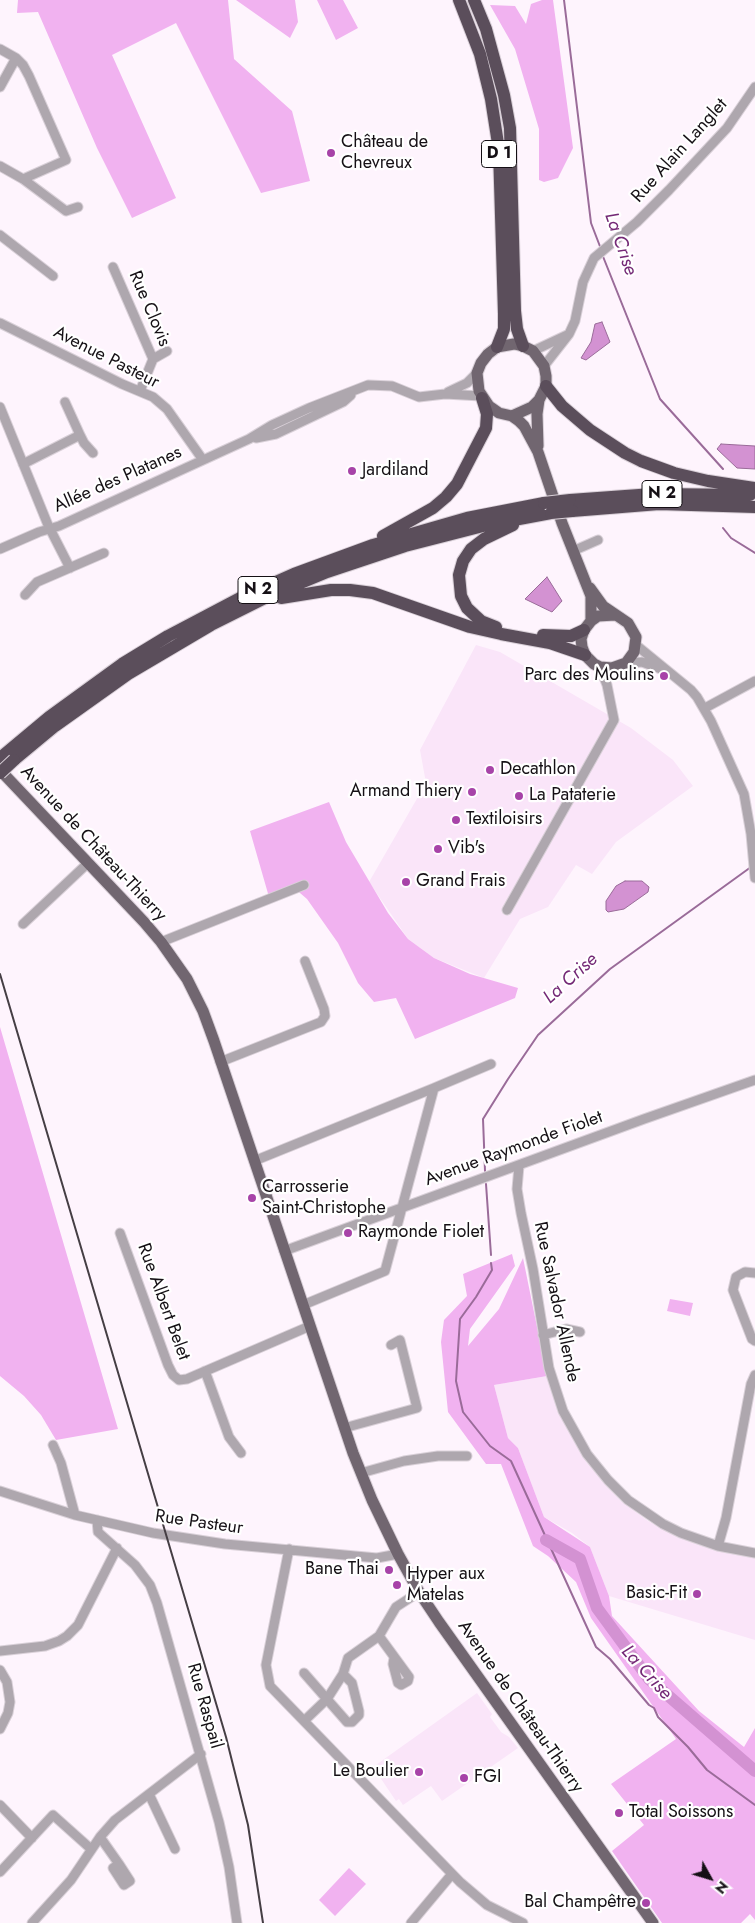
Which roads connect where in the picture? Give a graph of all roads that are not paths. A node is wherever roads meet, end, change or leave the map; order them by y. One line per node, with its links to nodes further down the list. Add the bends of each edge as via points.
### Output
1 (459, 0): 15 (highway, D 1, via 480,54 499,150 504,329)
2 (474, 0): 16 (highway, D 1, via 486,29 510,128 517,329)
3 (0, 48): 4 (street)
4 (16, 58): 5 (street); 8 (street, via 29,76 66,160)
5 (0, 87)
6 (755, 88): 14 (street, Rue Alain Langlet, via 727,128 669,190 594,258 583,282)
7 (0, 166): 8 (street)
8 (23, 179): 9 (street, via 66,210)
9 (78, 207)
10 (0, 235): 12 (street)
11 (113, 267): 18 (street, Rue Clovis)
12 (53, 276)
13 (0, 323): 22 (street, Avenue Pasteur)
14 (569, 334): 16 (street); 19 (street, Rue Alain Langlet)
15 (497, 347): 16 (main road); 20 (main road, via 481,363)
16 (528, 348): 19 (main road)
17 (167, 351): 18 (street)
18 (153, 359): 22 (street, Rue Clovis)
19 (544, 366): 21 (main road)
20 (477, 373): 23 (street, Allée des Platanes, via 467,383); 24 (main road)
21 (546, 386): 25 (main road); 34 (highway, via 562,406 590,430 641,461 674,473)
22 (140, 391): 32 (street, Avenue Pasteur, via 167,409)
23 (445, 394): 24 (street, Allée des Platanes); 32 (street, Allée des Platanes, via 418,397 392,386 368,385 343,402 276,434 249,439)
24 (482, 397): 28 (main road, via 495,410); 44 (highway, via 487,414 486,428 466,470 452,490 425,513)
25 (539, 400): 28 (main road); 30 (main road)
26 (65, 402): 29 (street)
27 (0, 407): 33 (street)
28 (512, 416): 30 (main road, via 524,426)
29 (80, 435): 31 (street); 33 (street)
30 (538, 452): 42 (main road)
31 (93, 453)
32 (203, 460): 39 (street, Allée des Platanes)
33 (23, 464): 39 (street)
34 (755, 488)
35 (755, 495): 36 (highway, N 2, via 653,494)
36 (571, 505): 37 (highway, N 2); 38 (highway, N 2, bridge)
37 (755, 507)
38 (547, 508): 44 (highway, N 2, via 494,512); 48 (highway, N 2, via 380,554 298,584); 50 (highway, via 484,539 471,549 460,568 461,596 476,617 496,627 571,636)
39 (49, 528): 41 (street, Allée des Platanes); 45 (street)
40 (598, 540): 42 (street)
41 (0, 549)
42 (573, 550): 46 (main road)
43 (104, 552): 45 (street)
44 (349, 553): 60 (highway, N 2, via 259,589 168,636 74,697)
45 (70, 568): 47 (street, via 37,582)
46 (585, 582): 49 (main road, via 603,606); 50 (main road, via 591,596)
47 (25, 595)
48 (241, 610): 52 (highway, via 309,592 361,591 470,626 550,643); 60 (highway, N 2, via 128,674)
49 (615, 615): 50 (main road, via 606,614); 51 (main road, via 628,623 636,637)
50 (587, 625): 52 (main road, via 581,639)
51 (636, 645): 53 (main road); 56 (street)
52 (585, 655): 54 (main road)
53 (626, 663): 55 (main road); 56 (street, via 642,662)
54 (600, 667): 55 (main road); 58 (street)
55 (612, 668): 58 (street)
56 (666, 670): 59 (street, via 683,682)
57 (755, 681): 59 (street)
58 (607, 685): 65 (street, via 614,720 611,729)
59 (704, 708): 63 (street, via 744,794)
60 (7, 757): 61 (highway, N 2, bridge)
61 (0, 772): 62 (main road, Avenue de Château-Thierry)
62 (88, 863): 66 (street); 67 (main road, Avenue de Château-Thierry)
63 (755, 876)
64 (304, 885): 67 (street, Avenue de Château-Thierry)
65 (507, 910)
66 (23, 924)
67 (161, 942): 69 (main road, Avenue de Château-Thierry, via 196,996)
68 (305, 961): 69 (street, via 324,1009 321,1022)
69 (220, 1062): 73 (main road, Avenue de Château-Thierry)
70 (491, 1064): 72 (street)
71 (755, 1080): 74 (street, Avenue Raymonde Fiolet)
72 (434, 1088): 73 (street); 77 (street)
73 (254, 1161): 79 (main road, Avenue de Château-Thierry)
74 (519, 1166): 75 (street, Avenue Raymonde Fiolet); 76 (street, Rue Salvador Allende)
75 (506, 1171): 76 (street, Rue Salvador Allende); 77 (street, Avenue Raymonde Fiolet)
76 (517, 1189): 84 (street, Rue Salvador Allende)
77 (402, 1207): 79 (street, Avenue Raymonde Fiolet); 81 (street, via 385,1271)
78 (120, 1233): 87 (street, Rue Albert Belet, via 173,1375 182,1380)
79 (284, 1251): 81 (main road, Avenue de Château-Thierry)
80 (755, 1273): 85 (street, via 745,1272 736,1277 733,1290)
81 (303, 1304): 82 (main road, Avenue de Château-Thierry)
82 (310, 1326): 87 (street, Rue Albert Belet); 89 (main road, Avenue de Château-Thierry)
83 (580, 1332): 84 (street, via 566,1329)
84 (543, 1335): 97 (street, Rue Salvador Allende, via 549,1368 563,1411 593,1463 628,1500 652,1517 682,1533)
85 (755, 1341)
86 (390, 1345): 89 (street, via 400,1340 417,1408)
87 (205, 1371): 91 (street, Rue Albert Belet, via 229,1437)
88 (755, 1374): 97 (street)
89 (344, 1428): 93 (main road, Avenue de Château-Thierry)
90 (53, 1445): 95 (street)
91 (241, 1453)
92 (466, 1456): 93 (street, via 404,1461)
93 (361, 1473): 101 (main road, Avenue de Château-Thierry)
94 (0, 1491): 95 (street, Rue Pasteur)
95 (75, 1515): 96 (street, Rue Pasteur)
96 (97, 1520): 98 (street, Rue Raspail, via 98,1532); 99 (street, Rue Pasteur, via 176,1537)
97 (718, 1546): 100 (street, Rue Salvador Allende)
98 (117, 1548): 104 (street, via 78,1624 67,1636 44,1646); 112 (street, Rue Raspail, via 136,1564 153,1593)
99 (289, 1550): 101 (street, Rue Pasteur, via 376,1558); 110 (street, via 266,1665 270,1686)
100 (755, 1553)
101 (398, 1554): 102 (main road, Avenue de Château-Thierry)
102 (419, 1592): 103 (street, via 396,1607); 126 (main road, Avenue de Château-Thierry)
103 (379, 1636): 105 (street); 108 (street, via 348,1658)
104 (0, 1650)
105 (394, 1658)
106 (0, 1670): 111 (street, via 7,1682 10,1702)
107 (304, 1673): 109 (street)
108 (343, 1674): 109 (street); 109 (street, via 352,1683 359,1715 352,1722 347,1722)
109 (328, 1699): 110 (street)
110 (304, 1721): 121 (street)
111 (0, 1729)
112 (201, 1754): 113 (street); 123 (street, Rue Raspail, via 220,1822)
113 (149, 1794): 115 (street, via 115,1820); 118 (street)
114 (0, 1805): 116 (street)
115 (100, 1837): 117 (street); 119 (street)
116 (32, 1838): 117 (street, via 53,1816); 120 (street)
117 (91, 1849): 122 (street, via 71,1880)
118 (175, 1849)
119 (119, 1864)
120 (0, 1872)
121 (452, 1874): 124 (street); 125 (street, via 487,1905)
122 (32, 1923)
123 (237, 1923)
124 (411, 1923)
125 (523, 1923)
126 (653, 1923)

